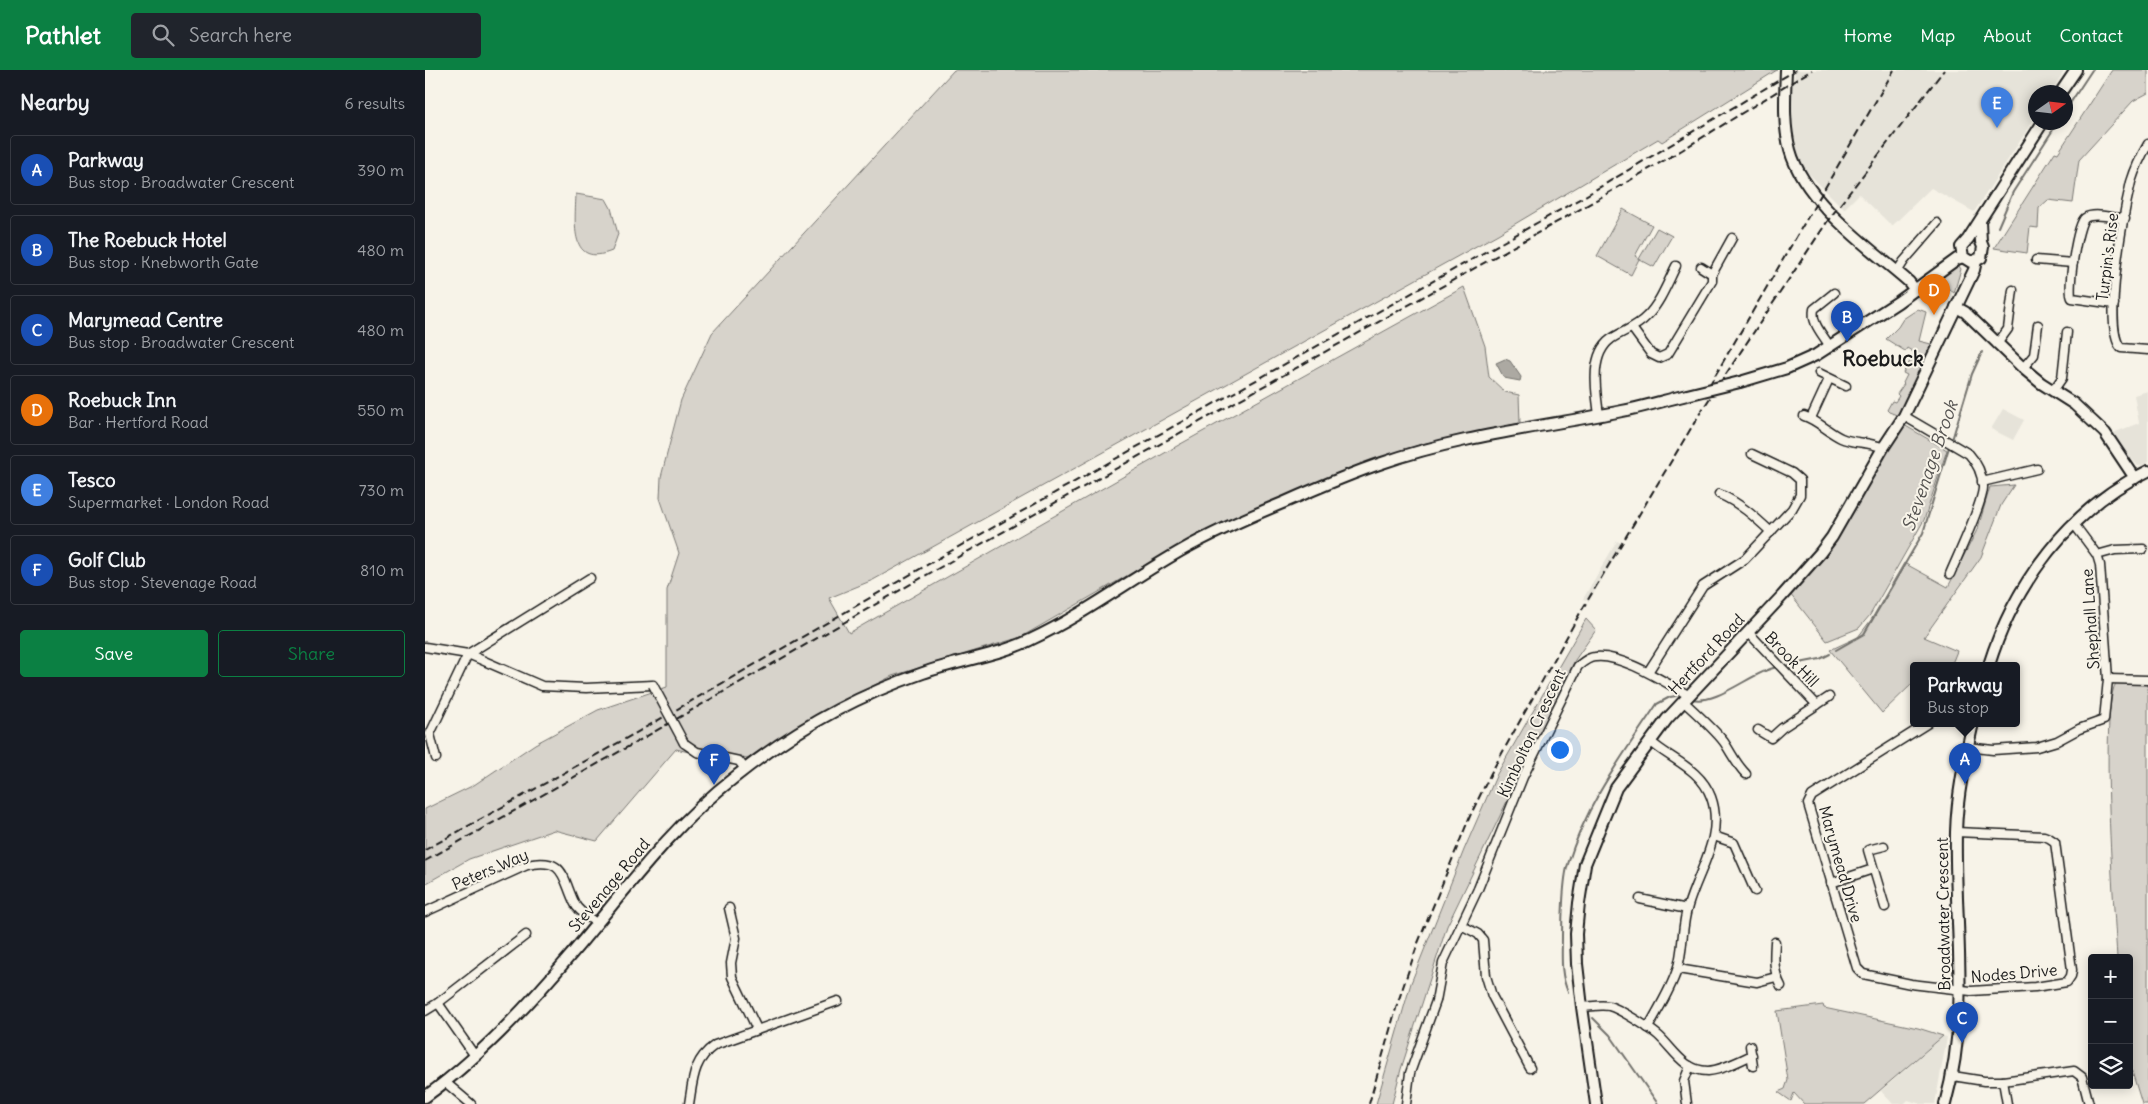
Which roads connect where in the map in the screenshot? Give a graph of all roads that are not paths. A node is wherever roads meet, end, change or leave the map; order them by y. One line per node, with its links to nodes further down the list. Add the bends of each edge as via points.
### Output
1 (1786, 70): 18 (street, via 1785,122 1790,151 1804,182 1846,227)
2 (2076, 70): 3 (street)
3 (2066, 85)
4 (2038, 130): 7 (street)
5 (2148, 144): 6 (street, Turpin's Rise, via 2131,182)
6 (2125, 219): 15 (street, via 2085,218); 23 (street, Turpin's Rise)
7 (1980, 221): 10 (street); 11 (street)
8 (1937, 223): 18 (street)
9 (1732, 238): 19 (street)
10 (1968, 239): 11 (street); 12 (street, via 1961,247)
11 (1981, 242): 14 (street, via 1983,253)
12 (1963, 257): 14 (street); 20 (street, Stevenage Road)
13 (2036, 260): 15 (street)
14 (1976, 261): 24 (street, Hertford Road, via 1975,270)
15 (2073, 263): 23 (street, via 2072,298)
16 (1676, 266): 26 (street, via 1650,313)
17 (1701, 267): 19 (street)
18 (1897, 272): 20 (street)
19 (1712, 274): 26 (street, via 1672,350 1664,356 1659,358 1651,354)
20 (1915, 290): 29 (street, Stevenage Road)
21 (2013, 290): 28 (street, via 2008,329)
22 (1834, 293): 29 (street, via 1814,309 1813,316)
23 (2114, 304): 30 (street, Turpin's Rise, via 2117,344 2127,350)
24 (1956, 307): 28 (street); 37 (street, Hertford Road)
25 (2038, 325): 31 (street, via 2034,355)
26 (1632, 328): 36 (street, via 1601,349 1596,376)
27 (2067, 332): 35 (street, via 2062,378)
28 (1997, 344): 31 (street)
29 (1830, 346): 36 (street, Stevenage Road, bridge, via 1798,364 1740,382)
30 (2148, 350)
31 (2023, 368): 35 (street)
32 (1819, 373): 33 (street)
33 (1829, 379): 34 (street); 38 (street, via 1807,417 1842,438)
34 (1846, 386)
35 (2053, 391): 42 (street, via 2074,404 2105,433)
36 (1599, 415): 67 (street, Stevenage Road, via 1422,450 1340,478 1182,550 1027,642 924,672 872,692 789,737)
37 (1903, 416): 38 (street, Hertford Road); 43 (street, via 1969,454 1977,462)
38 (1883, 448): 51 (street, Hertford Road, via 1820,553)
39 (1752, 454): 46 (street, via 1799,480 1800,495)
40 (2037, 469): 43 (street)
41 (2148, 471): 42 (street)
42 (2135, 478): 45 (street, via 2091,508)
43 (1982, 482): 49 (street, via 1980,500)
44 (1719, 494): 46 (street, via 1734,501)
45 (2074, 524): 48 (street, Shephall Lane); 54 (street, via 2025,581)
46 (1771, 532): 55 (street, via 1745,559 1703,586)
47 (2143, 549): 48 (street)
48 (2097, 554): 56 (street, Shephall Lane)
49 (1950, 574)
50 (590, 578): 53 (street)
51 (1748, 632): 59 (street, Hertford Road); 60 (street, Brook Hill)
52 (425, 647): 53 (street)
53 (468, 654): 66 (street, via 430,734); 67 (street, bridge, via 542,686 653,685 684,743 697,752 739,761)
54 (1990, 662)
55 (1647, 672): 59 (street, Kimbolton Crescent); 81 (street, Kimbolton Crescent, via 1627,663 1595,657 1578,666 1523,777)
56 (2108, 680): 57 (street); 65 (street, Shephall Lane, via 2105,720 2037,747 1993,750)
57 (2148, 680)
58 (1829, 697): 60 (street, Brook Hill)
59 (1685, 698): 64 (street, Hertford Road); 68 (street, Kimbolton Crescent)
60 (1817, 705): 63 (street, Brook Hill, via 1771,738)
61 (1922, 727): 73 (street, Marymead Drive, via 1812,796 1810,813)
62 (1972, 727): 65 (street, Broadwater Crescent)
63 (1759, 730)
64 (1650, 741): 70 (street, via 1684,763 1704,785 1714,806); 90 (street, Hertford Road, via 1616,788 1585,864 1577,934)
65 (1967, 747): 69 (street, Broadwater Crescent)
66 (436, 758)
67 (745, 769): 80 (street, Stevenage Road, via 698,809 664,844)
68 (1746, 774)
69 (1956, 832): 87 (street, Broadwater Crescent); 87 (street, Nodes Drive, via 2044,836 2054,841 2072,970 2069,980 2061,984 1999,991)
70 (1714, 836): 74 (street, via 1734,843 1748,884); 78 (street)
71 (1884, 846): 72 (street, via 1868,850)
72 (1873, 869): 73 (street); 76 (street)
73 (1831, 883): 87 (street, Marymead Drive, via 1857,968 1863,974)
74 (1755, 891)
75 (1640, 899): 78 (street, via 1648,904)
76 (1885, 907)
77 (729, 908): 93 (street, via 735,938 732,977)
78 (1687, 909): 84 (street)
79 (425, 912): 80 (street, Peters Way, via 540,862 554,866 565,875 576,906)
80 (596, 923): 96 (street, Stevenage Road, via 569,958)
81 (1461, 925): 99 (street, via 1483,940 1486,976 1492,996); 106 (street, Kimbolton Crescent, via 1443,962 1436,1001 1410,1073)
82 (525, 935): 89 (street)
83 (1775, 942): 85 (street)
84 (1678, 969): 85 (street, via 1757,982); 92 (street)
85 (1776, 976): 86 (street)
86 (1781, 986)
87 (1960, 990): 100 (street, Broadwater Crescent)
88 (838, 1001): 93 (street)
89 (438, 1003): 91 (street); 96 (street)
90 (1581, 1008): 92 (street, via 1610,1006); 107 (street, Hertford Road)
91 (425, 1011)
92 (1648, 1028): 97 (street)
93 (757, 1029): 105 (street, via 715,1045 705,1053 694,1072)
94 (1751, 1046): 95 (street)
95 (1751, 1055): 97 (street, via 1710,1071); 98 (street)
96 (475, 1056): 102 (street, Stevenage Road)
97 (1690, 1066): 108 (street, via 1684,1081)
98 (1753, 1066)
99 (1530, 1068)
100 (1953, 1076): 101 (street); 109 (street, Broadwater Crescent)
101 (2003, 1081): 110 (street); 111 (street, via 2074,1071 2082,1078)
102 (445, 1082): 103 (street, Stevenage Road); 104 (street)
103 (425, 1097)
104 (471, 1104)
105 (689, 1104)
106 (1406, 1104)
107 (1596, 1104)
108 (1687, 1104)
109 (1945, 1104)
110 (2007, 1104)
111 (2089, 1104)

